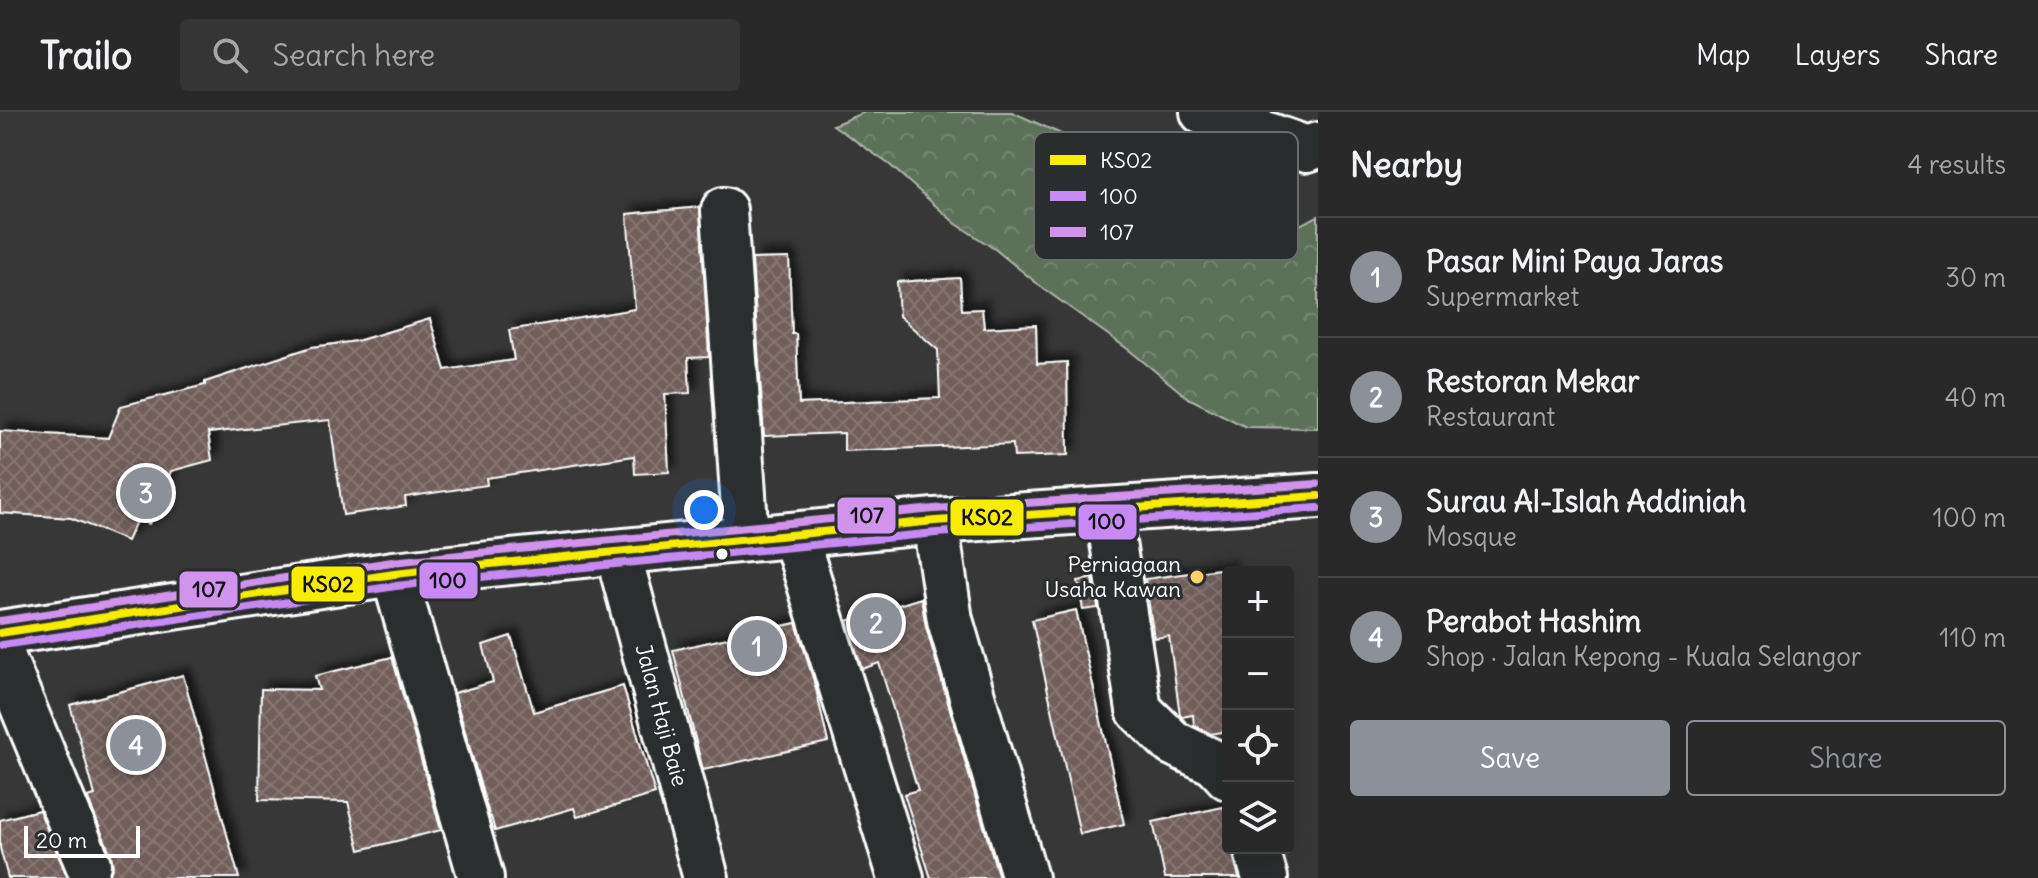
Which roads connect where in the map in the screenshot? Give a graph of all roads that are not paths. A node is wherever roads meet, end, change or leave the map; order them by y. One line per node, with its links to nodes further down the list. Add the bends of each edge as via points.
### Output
1 (1203, 112): 2 (main road)
2 (1259, 132)
3 (1318, 145): 4 (main road)
4 (1298, 146)
5 (724, 210): 10 (main road)
6 (1318, 496): 7 (main road)
7 (1108, 510): 8 (main road); 15 (main road, via 1139,710 1173,743)
8 (935, 521): 9 (main road); 21 (main road, via 950,620)
9 (795, 536): 10 (main road); 20 (main road)
10 (746, 539): 11 (main road)
11 (618, 553): 12 (main road); 19 (main road, Jalan Haji Baie)
12 (394, 574): 13 (main road); 18 (main road)
13 (0, 633)
14 (0, 651): 17 (main road)
15 (1222, 771)
16 (1258, 854): 22 (main road)
17 (88, 864)
18 (481, 878)
19 (706, 878)
20 (901, 878)
21 (1025, 878)
22 (1265, 878)

